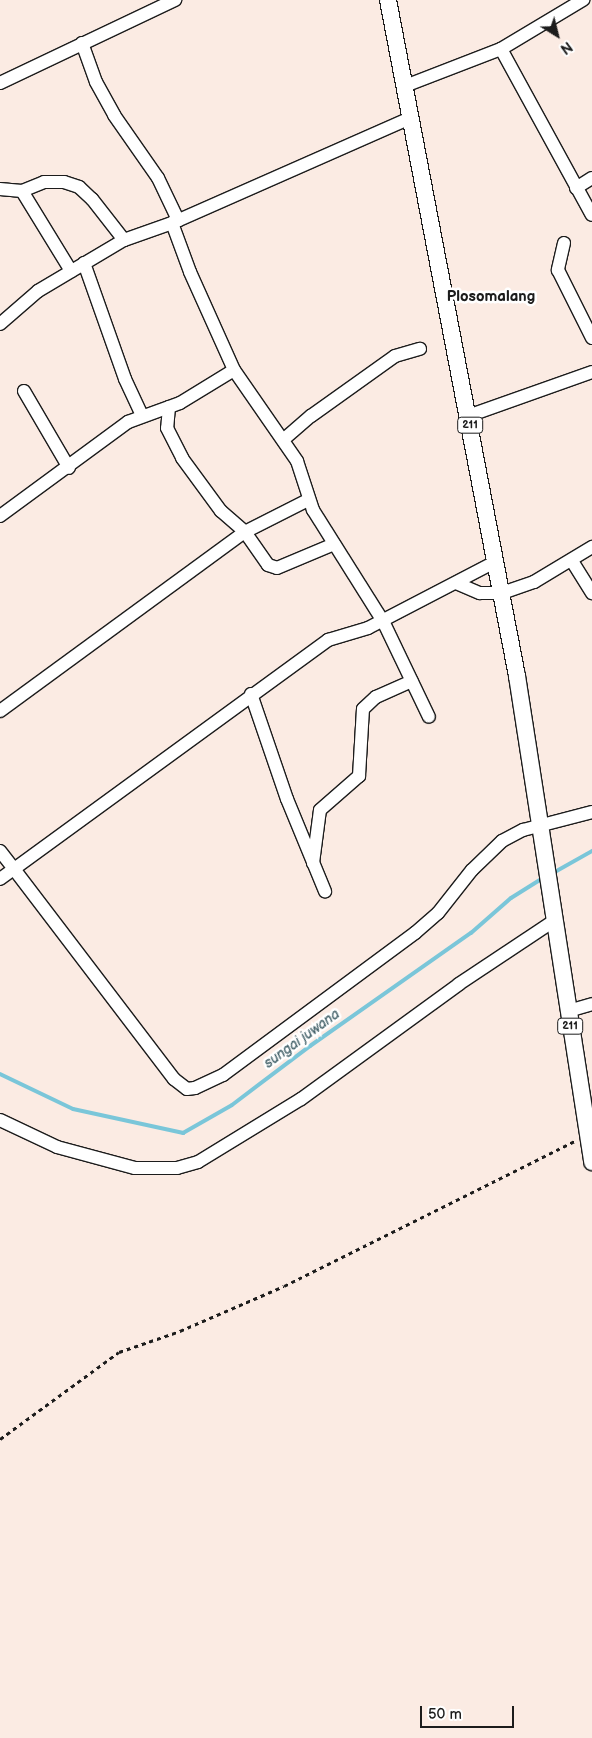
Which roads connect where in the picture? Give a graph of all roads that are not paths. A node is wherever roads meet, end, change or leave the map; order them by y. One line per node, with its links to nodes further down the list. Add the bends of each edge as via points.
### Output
1 (174, 0): 4 (street)
2 (388, 0): 7 (main road, 211)
3 (582, 0): 5 (street)
4 (82, 43): 6 (street); 14 (street, via 96,82 114,116 158,178)
5 (501, 49): 7 (street); 10 (street)
6 (0, 83)
7 (404, 86): 8 (main road, 211)
8 (410, 118): 14 (street); 27 (main road, 211)
9 (592, 178): 10 (street)
10 (576, 188): 13 (street)
11 (0, 189): 12 (street)
12 (22, 191): 15 (street, via 44,182 64,182 79,187); 18 (street)
13 (592, 215)
14 (175, 222): 15 (street); 22 (street)
15 (124, 240): 17 (street)
16 (564, 243): 20 (street, via 558,270)
17 (84, 263): 18 (street); 26 (street, via 125,379)
18 (71, 271): 19 (street, via 34,294)
19 (0, 324)
20 (592, 338)
21 (420, 349): 28 (street, via 395,356)
22 (234, 370): 25 (street, via 180,404); 28 (street)
23 (592, 372): 27 (street)
24 (24, 390): 29 (street)
25 (169, 407): 26 (street); 32 (street, via 166,428 182,458 221,511)
26 (142, 415): 29 (street)
27 (468, 416): 36 (main road, 211)
28 (283, 440): 30 (street, via 300,466)
29 (69, 468): 31 (street)
30 (308, 500): 32 (street); 33 (street)
31 (0, 516)
32 (245, 532): 33 (street, via 262,559 272,568); 43 (street)
33 (334, 544): 40 (street)
34 (592, 547): 35 (street)
35 (572, 561): 38 (street, via 534,582); 39 (street)
36 (495, 562): 37 (street); 38 (main road, 211)
37 (456, 583): 38 (street, via 480,593); 40 (street)
38 (502, 593): 46 (main road, 211)
39 (592, 593)
40 (383, 621): 41 (street); 42 (street, via 328,640)
41 (412, 681): 44 (street); 48 (street, via 376,697 363,709 359,776 320,810)
42 (251, 694): 48 (street); 49 (street)
43 (0, 711)
44 (429, 717)
45 (592, 812): 46 (street)
46 (540, 826): 49 (street, via 523,830 502,842 472,870 438,913 415,933 223,1075 186,1089 174,1079); 52 (main road, 211)
47 (0, 851): 49 (street)
48 (313, 863): 51 (street)
49 (14, 868): 50 (street)
50 (0, 879)
51 (325, 891)
52 (554, 921): 54 (main road, 211); 55 (street, via 459,984 301,1099 198,1162 177,1168 135,1168 57,1147)
53 (592, 1004): 54 (street)
54 (568, 1010): 56 (main road, 211)
55 (0, 1120)
56 (590, 1134): 57 (main road, 211)
57 (592, 1162)

